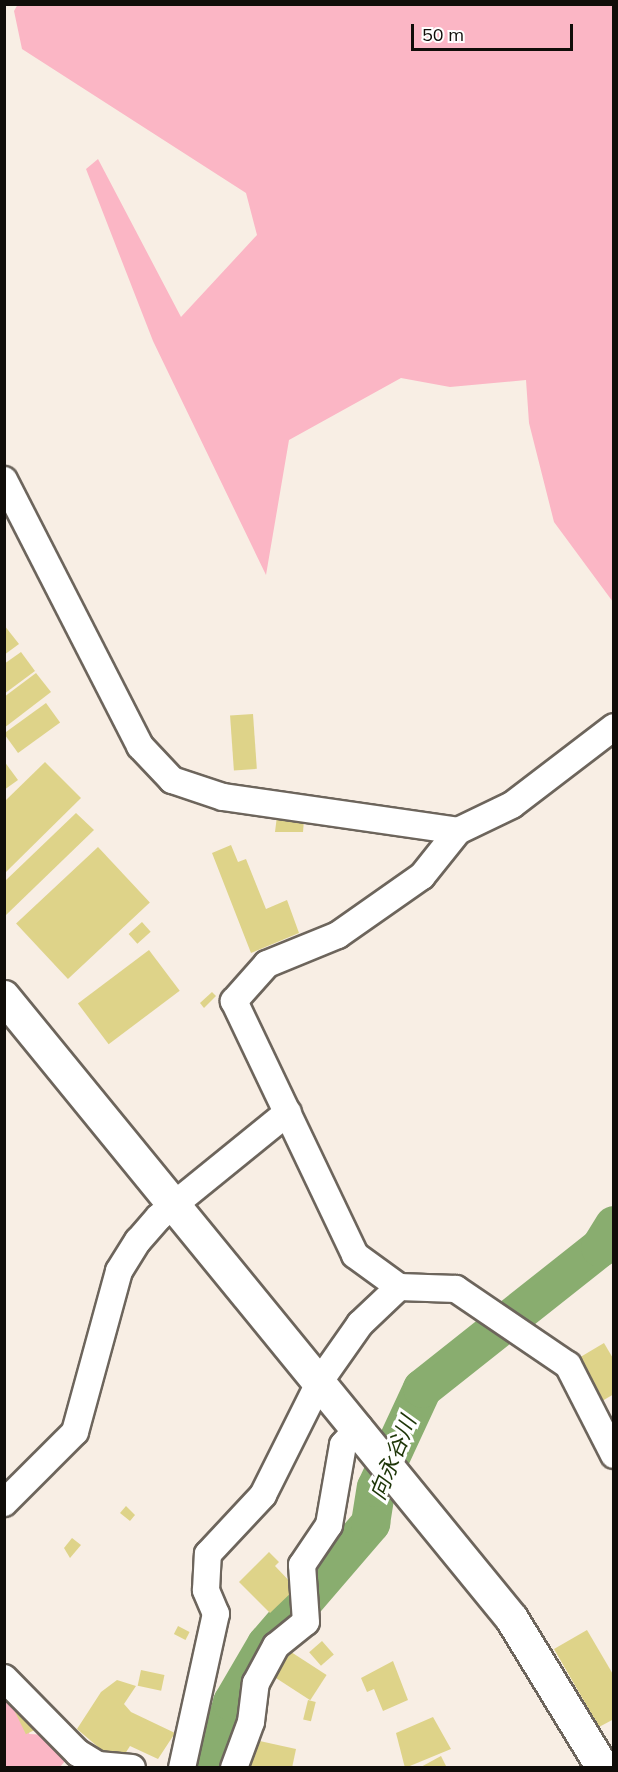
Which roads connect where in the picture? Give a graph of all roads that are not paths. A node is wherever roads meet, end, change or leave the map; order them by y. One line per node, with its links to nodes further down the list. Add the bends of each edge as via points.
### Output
1 (4, 480): 3 (street, via 140,746 172,780 223,797)
2 (614, 727): 3 (street, via 512,805)
3 (458, 831): 5 (street, via 422,876 338,935 267,964 234,1001)
4 (4, 997): 6 (street)
5 (288, 1112): 6 (street); 7 (street, via 356,1255)
6 (176, 1204): 8 (street); 11 (street, via 138,1240 119,1271 75,1432)
7 (399, 1287): 8 (street, via 360,1324); 10 (street, via 456,1288 568,1365)
8 (320, 1381): 9 (street); 14 (street, via 263,1495 208,1554 206,1590 216,1614)
9 (361, 1430): 15 (street, via 343,1445 329,1525 302,1565 306,1622 276,1646 256,1683 251,1722); 16 (street, via 513,1619)
10 (614, 1455)
11 (4, 1503)
12 (4, 1678): 13 (street, via 78,1753 98,1765)
13 (132, 1767)
14 (182, 1767)
15 (234, 1767)
16 (603, 1767)

